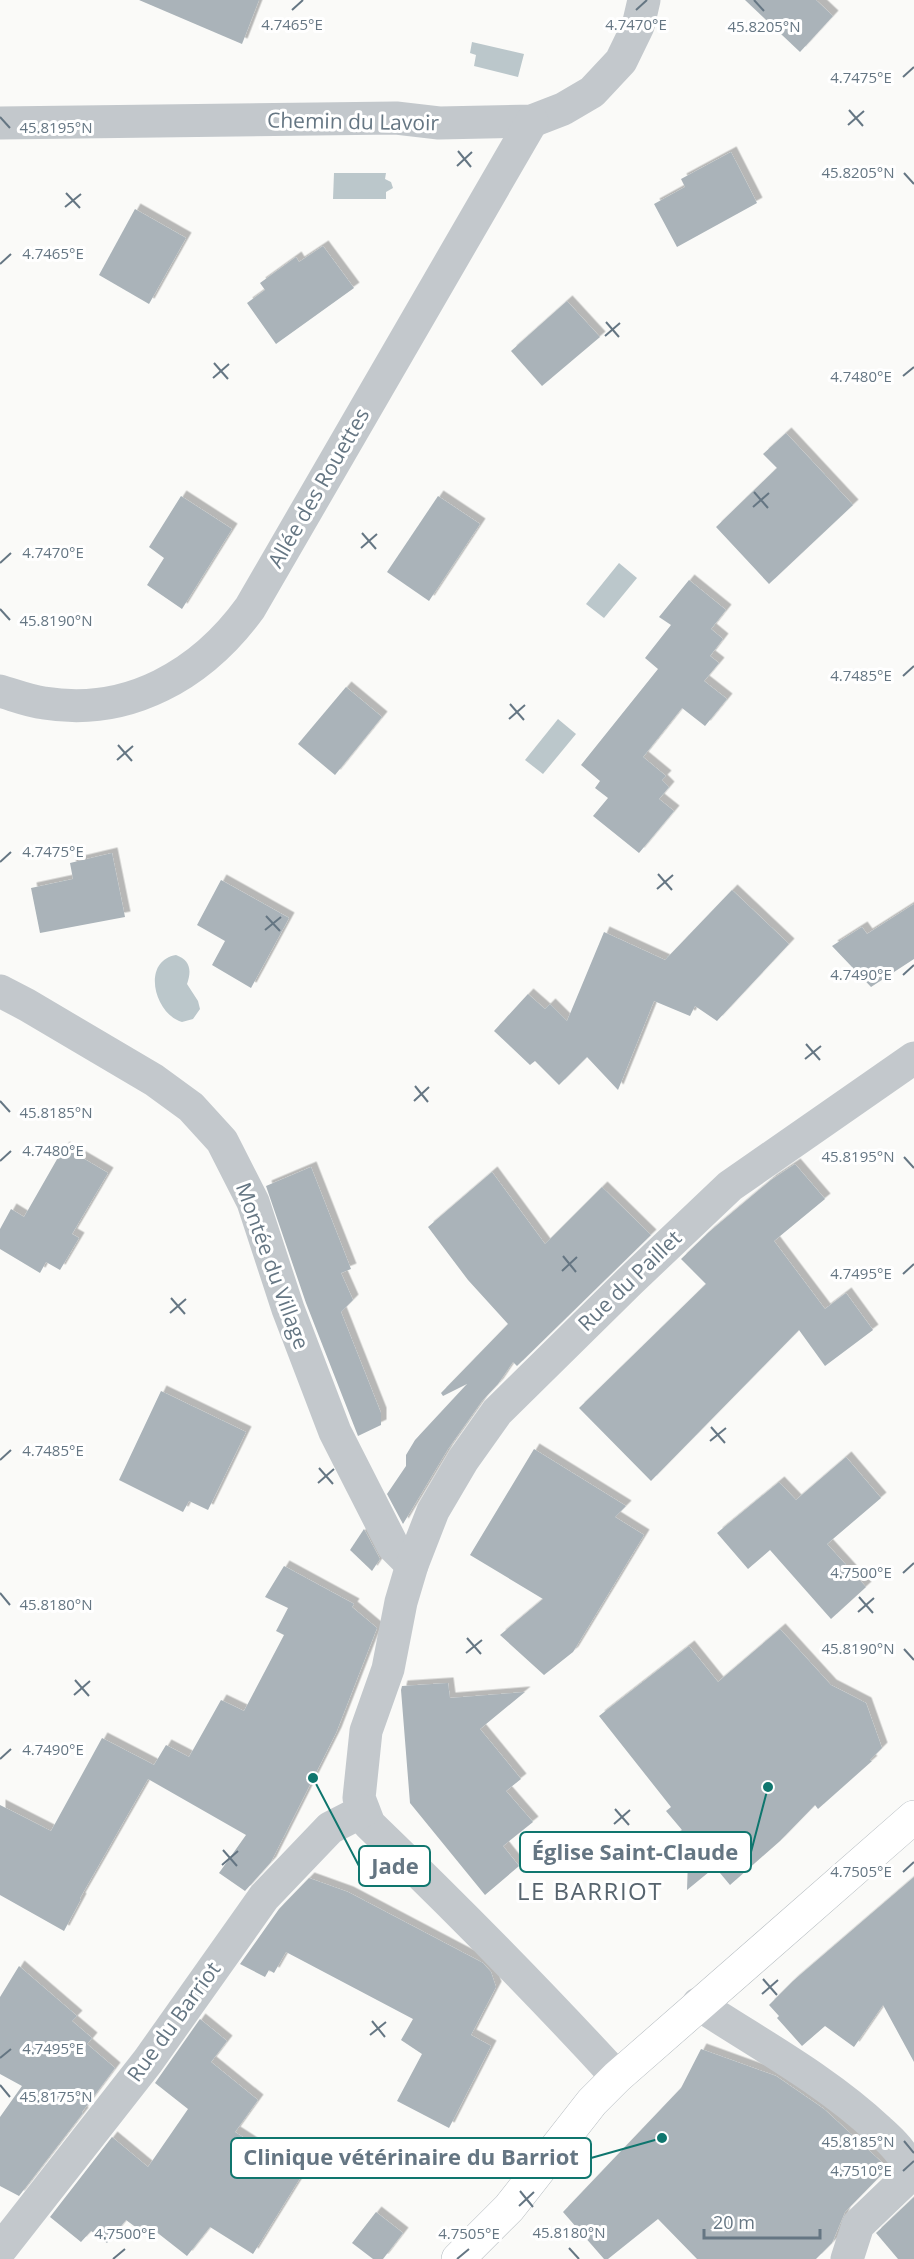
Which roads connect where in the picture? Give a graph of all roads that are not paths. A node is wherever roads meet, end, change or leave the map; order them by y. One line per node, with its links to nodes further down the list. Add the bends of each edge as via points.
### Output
1 (644, 0): 2 (street, Chemin du Lavoir, via 638,26 621,61 592,92)
2 (532, 121): 3 (street, Chemin du Lavoir, via 439,123 396,118); 4 (street, Allée des Rouettes, via 250,608 223,642 175,679 117,701 49,704)
3 (0, 123)
4 (0, 691)
5 (0, 991): 7 (street, Montée du Village, via 154,1080 191,1107 222,1141 253,1202 335,1432 393,1546)
6 (914, 1058): 7 (street, Rue du Paillet, via 730,1186 543,1365 497,1412 463,1460 433,1511)
7 (412, 1565): 8 (street, Rue du Paillet, via 388,1669 366,1731 359,1798)
8 (363, 1811): 11 (street, via 369,1824 470,1921); 12 (street, Rue du Barriot, via 330,1828 264,1897 148,2061)
9 (914, 1817): 10 (street)
10 (698, 2004): 11 (street); 14 (street, via 860,2112 905,2160 906,2179 858,2224)
11 (617, 2078): 13 (street, via 592,2102 509,2208)
12 (0, 2250)
13 (458, 2259)
14 (846, 2259)

